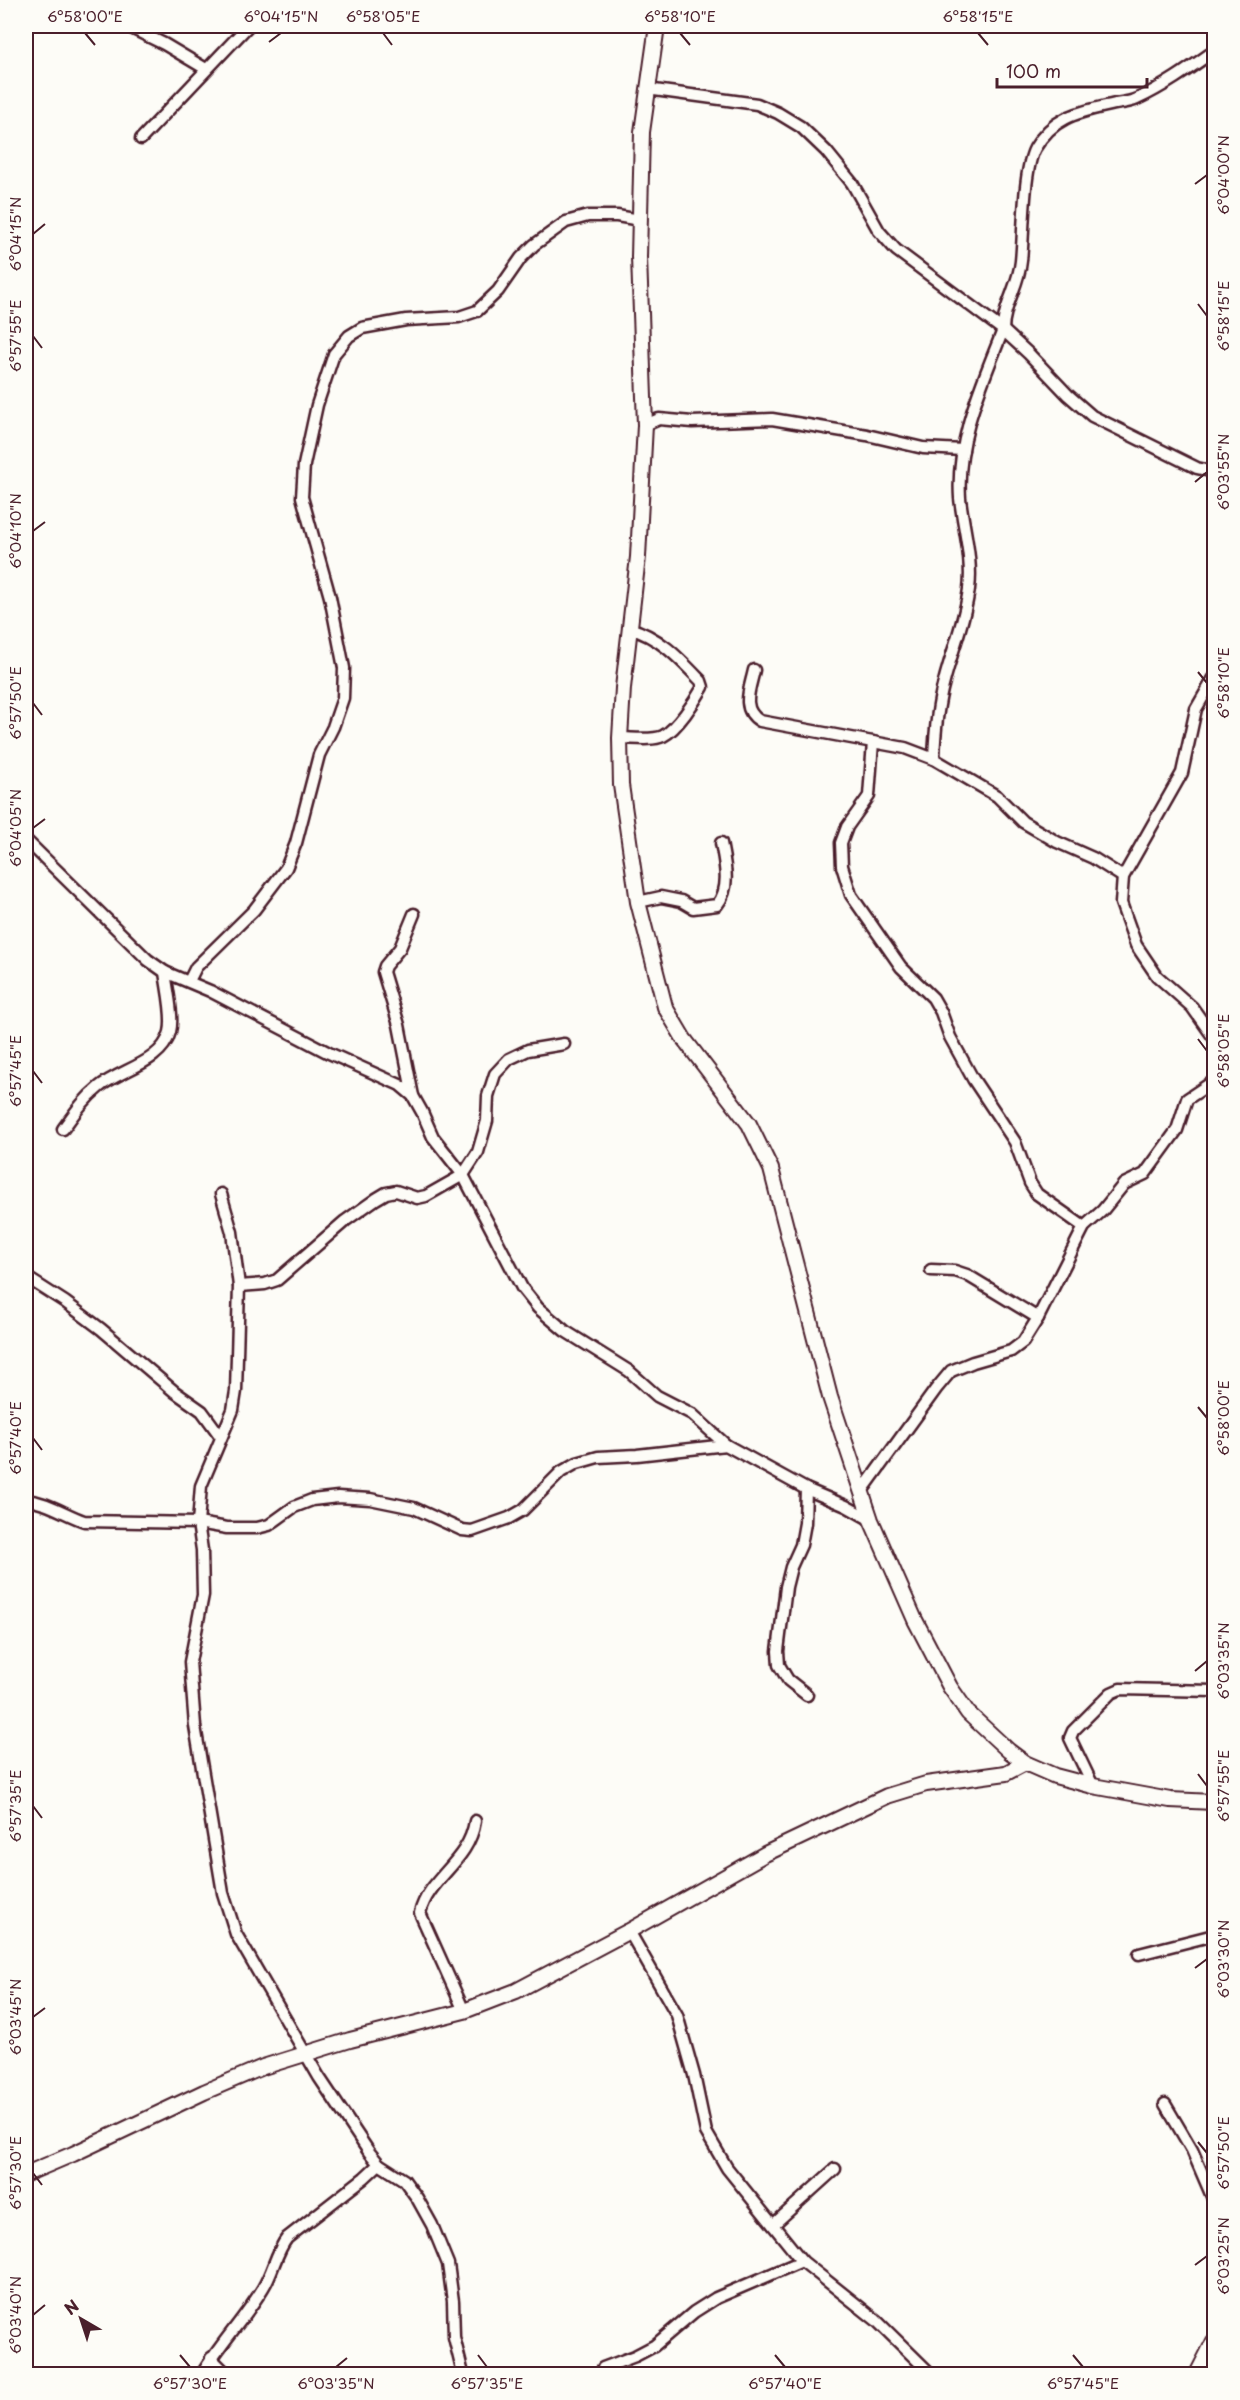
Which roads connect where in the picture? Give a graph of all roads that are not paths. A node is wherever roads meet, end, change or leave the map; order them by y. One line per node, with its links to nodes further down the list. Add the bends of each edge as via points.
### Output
1 (127, 26): 5 (street)
2 (248, 26): 5 (street)
3 (657, 26): 6 (main road)
4 (1215, 51): 9 (street, via 1135,100 1083,111 1048,129 1034,150 1020,271 1004,314)
5 (206, 69): 7 (street)
6 (647, 89): 8 (main road); 9 (street, via 757,104 801,127 852,183 879,231 896,250)
7 (141, 139)
8 (640, 220): 10 (main road); 25 (street, via 588,216 566,222 521,258 498,291 477,311 362,328 334,354 317,405 304,465 302,497 332,607 344,668 343,698 319,755 297,843 286,868 254,910 196,967)
9 (1003, 330): 11 (street, via 965,432); 12 (street, via 1092,416 1197,468)
10 (645, 425): 11 (street, via 659,419 772,419 923,448); 13 (main road, via 638,557)
11 (963, 450): 18 (street, via 960,496 970,587 936,713)
12 (1215, 472)
13 (629, 628): 16 (main road); 16 (street, via 649,634 665,646 703,687 663,736)
14 (754, 670): 17 (street, via 747,707 751,716 760,721)
15 (1215, 678): 21 (street, via 1196,709 1182,773)
16 (620, 738): 22 (main road, via 621,785)
17 (873, 742): 18 (street); 33 (street, via 869,796 847,827 841,843 842,866 851,895 901,967 933,998 973,1079 1015,1142 1037,1194)
18 (934, 759): 21 (street, via 997,796 1023,822)
19 (26, 840): 24 (street, via 148,960)
20 (721, 843): 22 (street, via 726,882 724,896 717,905 693,908 662,897)
21 (1124, 877): 26 (street, via 1121,903 1136,945 1157,976 1192,1007)
22 (638, 902): 41 (main road, via 665,1007 684,1039 749,1124 771,1169 830,1397)
23 (414, 914): 29 (street, via 400,948 383,972 399,1025)
24 (165, 972): 25 (street); 30 (street, via 171,1029 168,1039 145,1061 101,1085)
25 (189, 981): 29 (street, via 400,1085)
26 (1215, 1038)
27 (564, 1044): 31 (street, via 528,1050 509,1059 495,1074 478,1152)
28 (1215, 1081): 33 (street, via 1187,1099 1177,1130 1145,1174 1124,1184)
29 (412, 1096): 31 (street, via 434,1137)
30 (63, 1129)
31 (463, 1175): 36 (street, via 426,1196 386,1193 345,1221 277,1280); 39 (street, via 522,1288 538,1308 564,1332 629,1371 657,1396 692,1414)
32 (221, 1194): 36 (street, via 232,1232)
33 (1084, 1227): 37 (street)
34 (931, 1270): 37 (street, via 967,1275)
35 (26, 1277): 38 (street, via 101,1329 202,1411)
36 (239, 1286): 38 (street, via 236,1391 233,1410)
37 (1038, 1318): 41 (street, via 1023,1342 1011,1351 951,1371)
38 (221, 1437): 44 (street, via 201,1485)
39 (726, 1444): 40 (street); 44 (street, via 577,1462 523,1509 472,1531 414,1508 338,1497 312,1500 257,1528)
40 (807, 1489): 43 (street); 46 (street, via 805,1523 786,1587 778,1651 779,1665 788,1680)
41 (862, 1491): 43 (main road)
42 (26, 1500): 44 (street, via 52,1506 84,1521)
43 (871, 1521): 47 (main road, via 950,1687 986,1732)
44 (198, 1523): 55 (street, via 203,1595 190,1662 195,1726 223,1893 236,1934)
45 (1215, 1690): 48 (street, via 1120,1689 1111,1693 1070,1738)
46 (807, 1695)
47 (1025, 1763): 48 (main road); 51 (main road, via 1006,1773 926,1784 887,1796 765,1854)
48 (1093, 1786): 49 (main road, via 1170,1800)
49 (1215, 1802)
50 (475, 1821): 54 (street, via 465,1851 423,1901 420,1913)
51 (629, 1931): 54 (main road, via 516,1990); 61 (street, via 677,2015 706,2132 727,2168)
52 (1215, 1935): 53 (street)
53 (1139, 1954)
54 (464, 2011): 55 (main road)
55 (306, 2053): 57 (street); 59 (main road, via 263,2067)
56 (1165, 2104): 60 (street)
57 (379, 2164): 64 (street, via 287,2238 264,2287); 68 (street, via 404,2180 432,2225 444,2254 453,2301 454,2337)
58 (835, 2169): 61 (street)
59 (26, 2174)
60 (1215, 2201)
61 (773, 2225): 62 (street)
62 (802, 2261): 65 (street, via 716,2298 654,2346); 69 (street, via 876,2320)
63 (1215, 2341): 70 (main road)
64 (211, 2358): 66 (street); 67 (street)
65 (603, 2368)
66 (202, 2374)
67 (227, 2374)
68 (463, 2374)
69 (931, 2374)
70 (1197, 2374)

